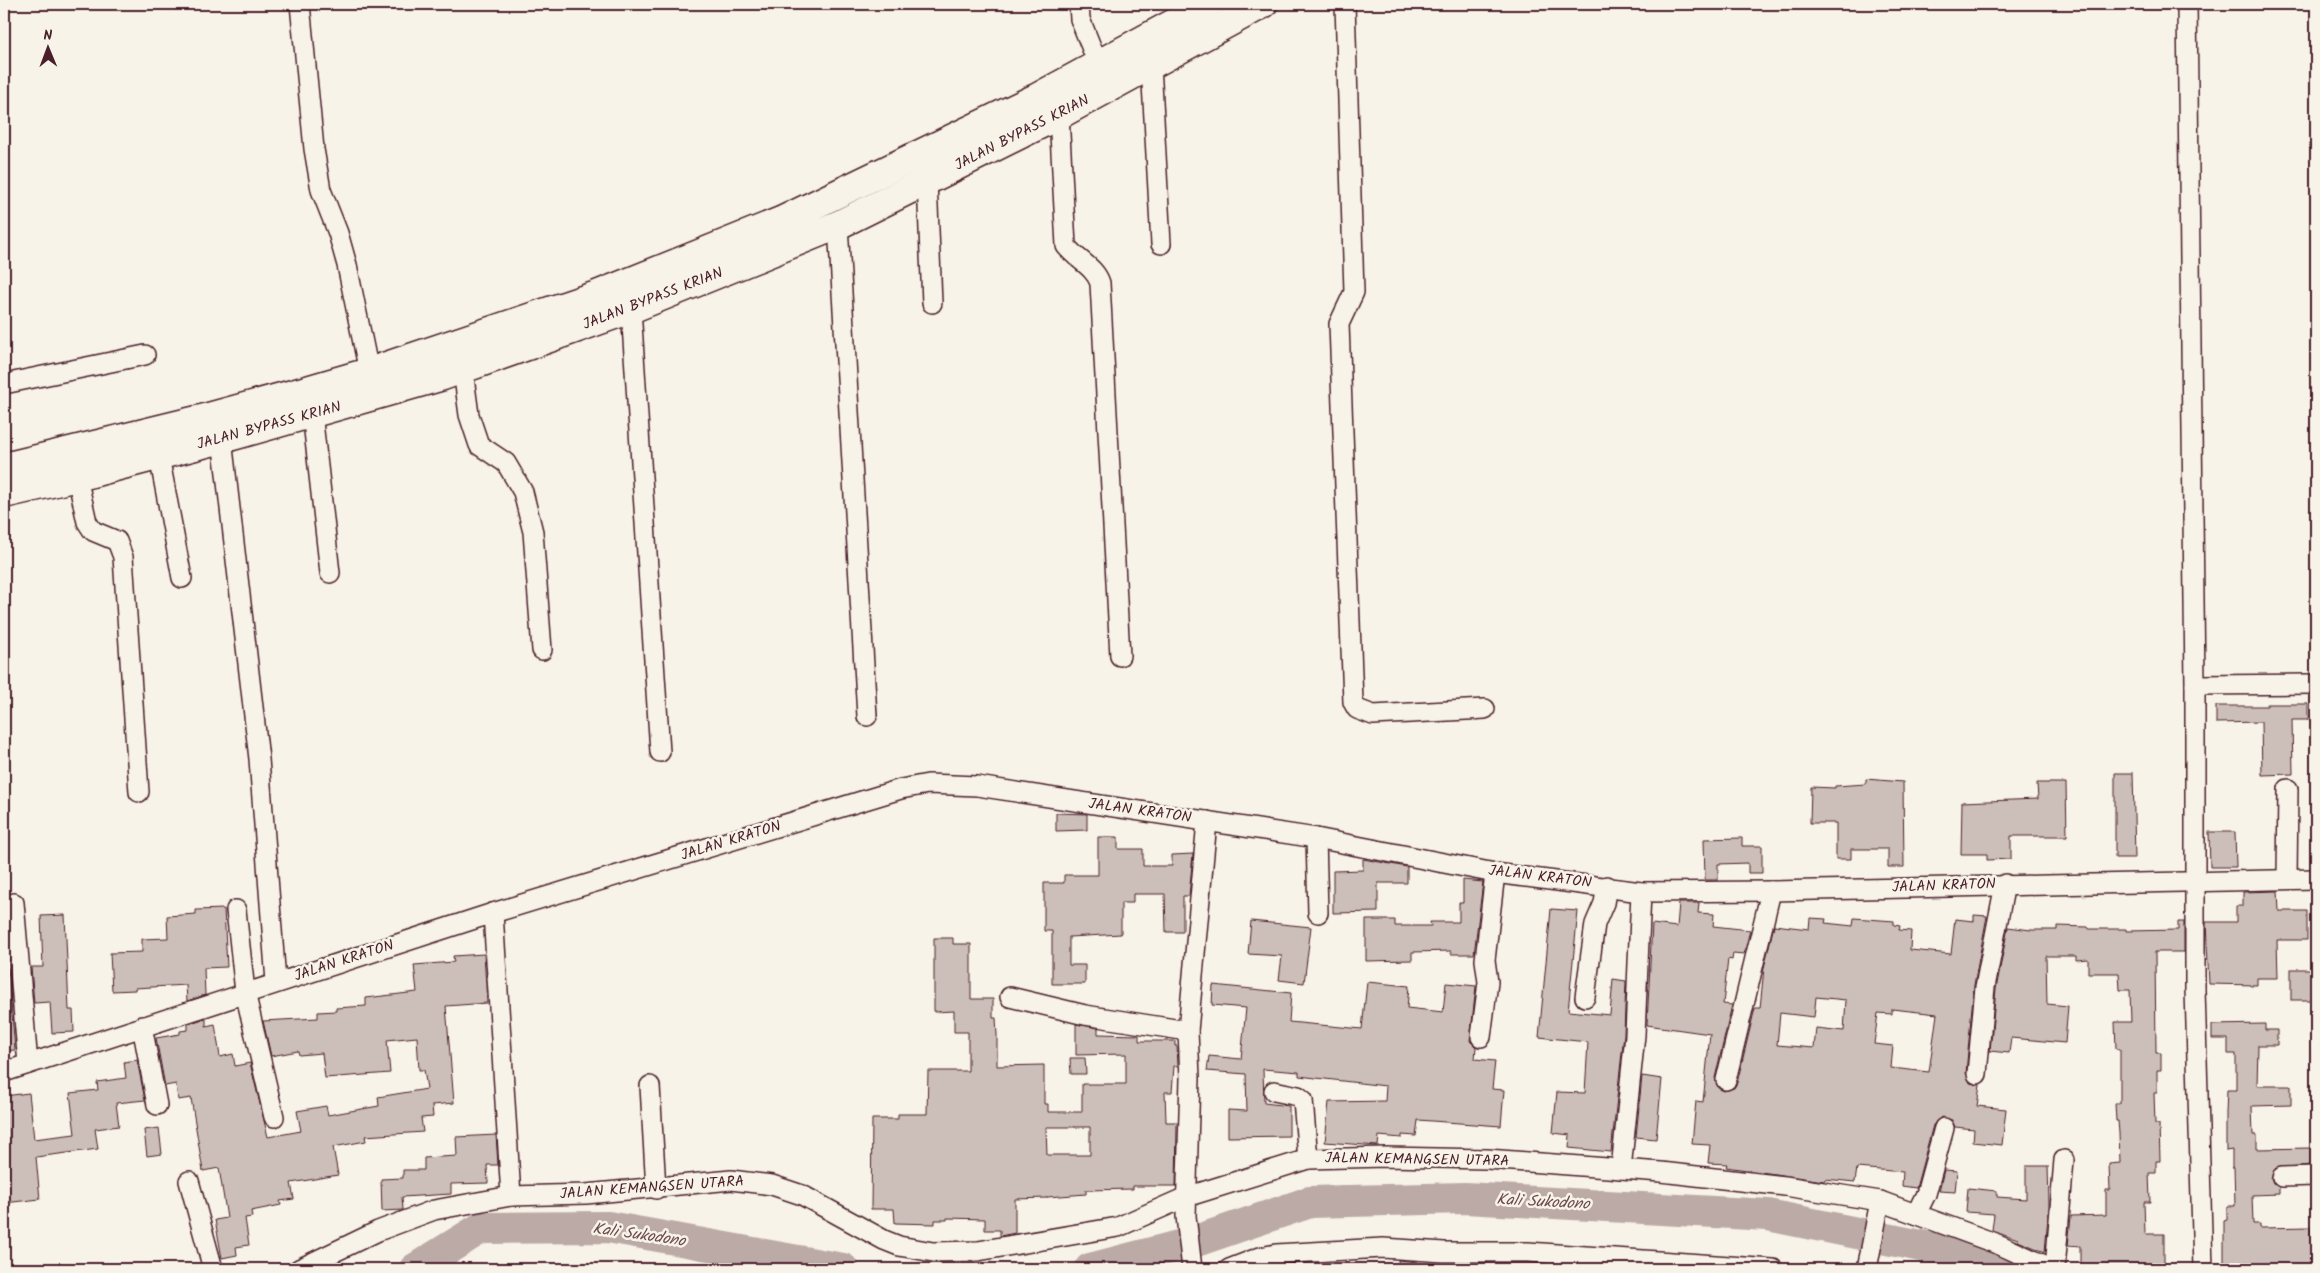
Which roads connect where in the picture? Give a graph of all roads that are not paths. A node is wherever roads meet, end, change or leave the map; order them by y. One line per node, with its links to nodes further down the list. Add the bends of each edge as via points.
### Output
1 (300, 4): 17 (street, via 321,190 347,265)
2 (1080, 4): 7 (street, via 1080,19)
3 (1209, 4): 7 (highway, JALAN BYPASS KRIAN)
4 (1263, 4): 8 (highway, JALAN BYPASS KRIAN)
5 (1345, 4): 31 (street, via 1354,292 1339,324 1353,702 1358,709 1373,715)
6 (2187, 4): 30 (street)
7 (1098, 64): 17 (highway, JALAN BYPASS KRIAN, via 1036,98 781,221 597,295)
8 (1151, 65): 9 (highway, JALAN BYPASS KRIAN); 12 (street)
9 (1059, 115): 10 (highway, JALAN BYPASS KRIAN); 28 (street, via 1066,246 1096,273 1100,283)
10 (927, 182): 11 (highway, JALAN BYPASS KRIAN); 13 (street)
11 (838, 225): 14 (highway, JALAN BYPASS KRIAN); 32 (street)
12 (1161, 244)
13 (932, 303)
14 (630, 309): 16 (highway, JALAN BYPASS KRIAN); 33 (street)
15 (145, 354): 18 (street)
16 (463, 370): 19 (highway, JALAN BYPASS KRIAN); 27 (street, via 469,415 479,445 506,463 524,492 533,532)
17 (369, 372): 22 (highway, JALAN BYPASS KRIAN, via 205,418)
18 (4, 384)
19 (312, 413): 20 (highway, JALAN BYPASS KRIAN); 25 (street)
20 (222, 439): 21 (highway, JALAN BYPASS KRIAN); 50 (street, via 259,758)
21 (159, 456): 23 (highway, JALAN BYPASS KRIAN); 26 (street)
22 (4, 467)
23 (77, 478): 24 (highway, JALAN BYPASS KRIAN); 35 (street, via 87,522 93,531 117,541 123,557)
24 (4, 494)
25 (330, 573)
26 (182, 578)
27 (542, 650)
28 (1120, 656)
29 (2316, 684): 30 (street)
30 (2196, 685): 41 (street)
31 (1485, 709)
32 (867, 716)
33 (660, 752)
34 (2288, 789): 39 (street)
35 (139, 792)
36 (1207, 821): 37 (street, JALAN KRATON); 48 (street, JALAN KRATON, via 977,786 928,784 901,789); 55 (street)
37 (1316, 838): 38 (street, JALAN KRATON); 49 (street)
38 (1496, 873): 43 (street, JALAN KRATON); 56 (street)
39 (2287, 879): 40 (street, JALAN KRATON); 41 (street, JALAN KRATON)
40 (2316, 879)
41 (2196, 881): 42 (street, JALAN KRATON); 84 (street, via 2195,989)
42 (2004, 884): 44 (street, JALAN KRATON); 59 (street, via 1985,987)
43 (1607, 886): 45 (street, JALAN KRATON); 53 (street, via 1604,903 1594,924)
44 (1771, 891): 45 (street, JALAN KRATON); 60 (street)
45 (1641, 892): 68 (street, via 1635,1036)
46 (14, 903): 57 (street)
47 (236, 910): 51 (street)
48 (492, 913): 50 (street, JALAN KRATON); 73 (street)
49 (1318, 914)
50 (276, 982): 51 (street, JALAN KRATON)
51 (245, 992): 54 (street, JALAN KRATON); 64 (street)
52 (1010, 997): 55 (street, via 1085,1015)
53 (1585, 997)
54 (142, 1026): 57 (street, JALAN KRATON); 63 (street)
55 (1188, 1031): 74 (street, via 1190,1078)
56 (1481, 1037)
57 (28, 1064): 58 (street, JALAN KRATON)
58 (4, 1072)
59 (1978, 1074)
60 (1726, 1080)
61 (650, 1086): 72 (street)
62 (1274, 1091): 66 (street, via 1303,1100)
63 (157, 1105)
64 (274, 1117)
65 (1944, 1128): 76 (street, via 1926,1194)
66 (1308, 1159): 68 (street, JALAN KEMANGSEN UTARA, via 1487,1159); 74 (street, JALAN KEMANGSEN UTARA)
67 (2064, 1160): 83 (street)
68 (1621, 1169): 75 (street, JALAN KEMANGSEN UTARA, via 1785,1186)
69 (2316, 1176): 70 (street)
70 (2282, 1177)
71 (190, 1181): 78 (street)
72 (656, 1189): 73 (street, JALAN KEMANGSEN UTARA); 74 (street, JALAN KEMANGSEN UTARA, via 731,1180 772,1185 802,1194 884,1240 934,1252 978,1251 1118,1227)
73 (512, 1196): 79 (street, JALAN KEMANGSEN UTARA, via 411,1217)
74 (1186, 1207): 80 (street)
75 (1879, 1209): 76 (street, JALAN KEMANGSEN UTARA); 82 (street)
76 (1916, 1214): 83 (street, JALAN KEMANGSEN UTARA)
77 (1239, 1267): 81 (street, via 1260,1257 1289,1253 1383,1248 1528,1252)
78 (212, 1269)
79 (299, 1269)
80 (1192, 1269)
81 (1773, 1269)
82 (1867, 1269)
83 (2054, 1269)
84 (2203, 1269)

